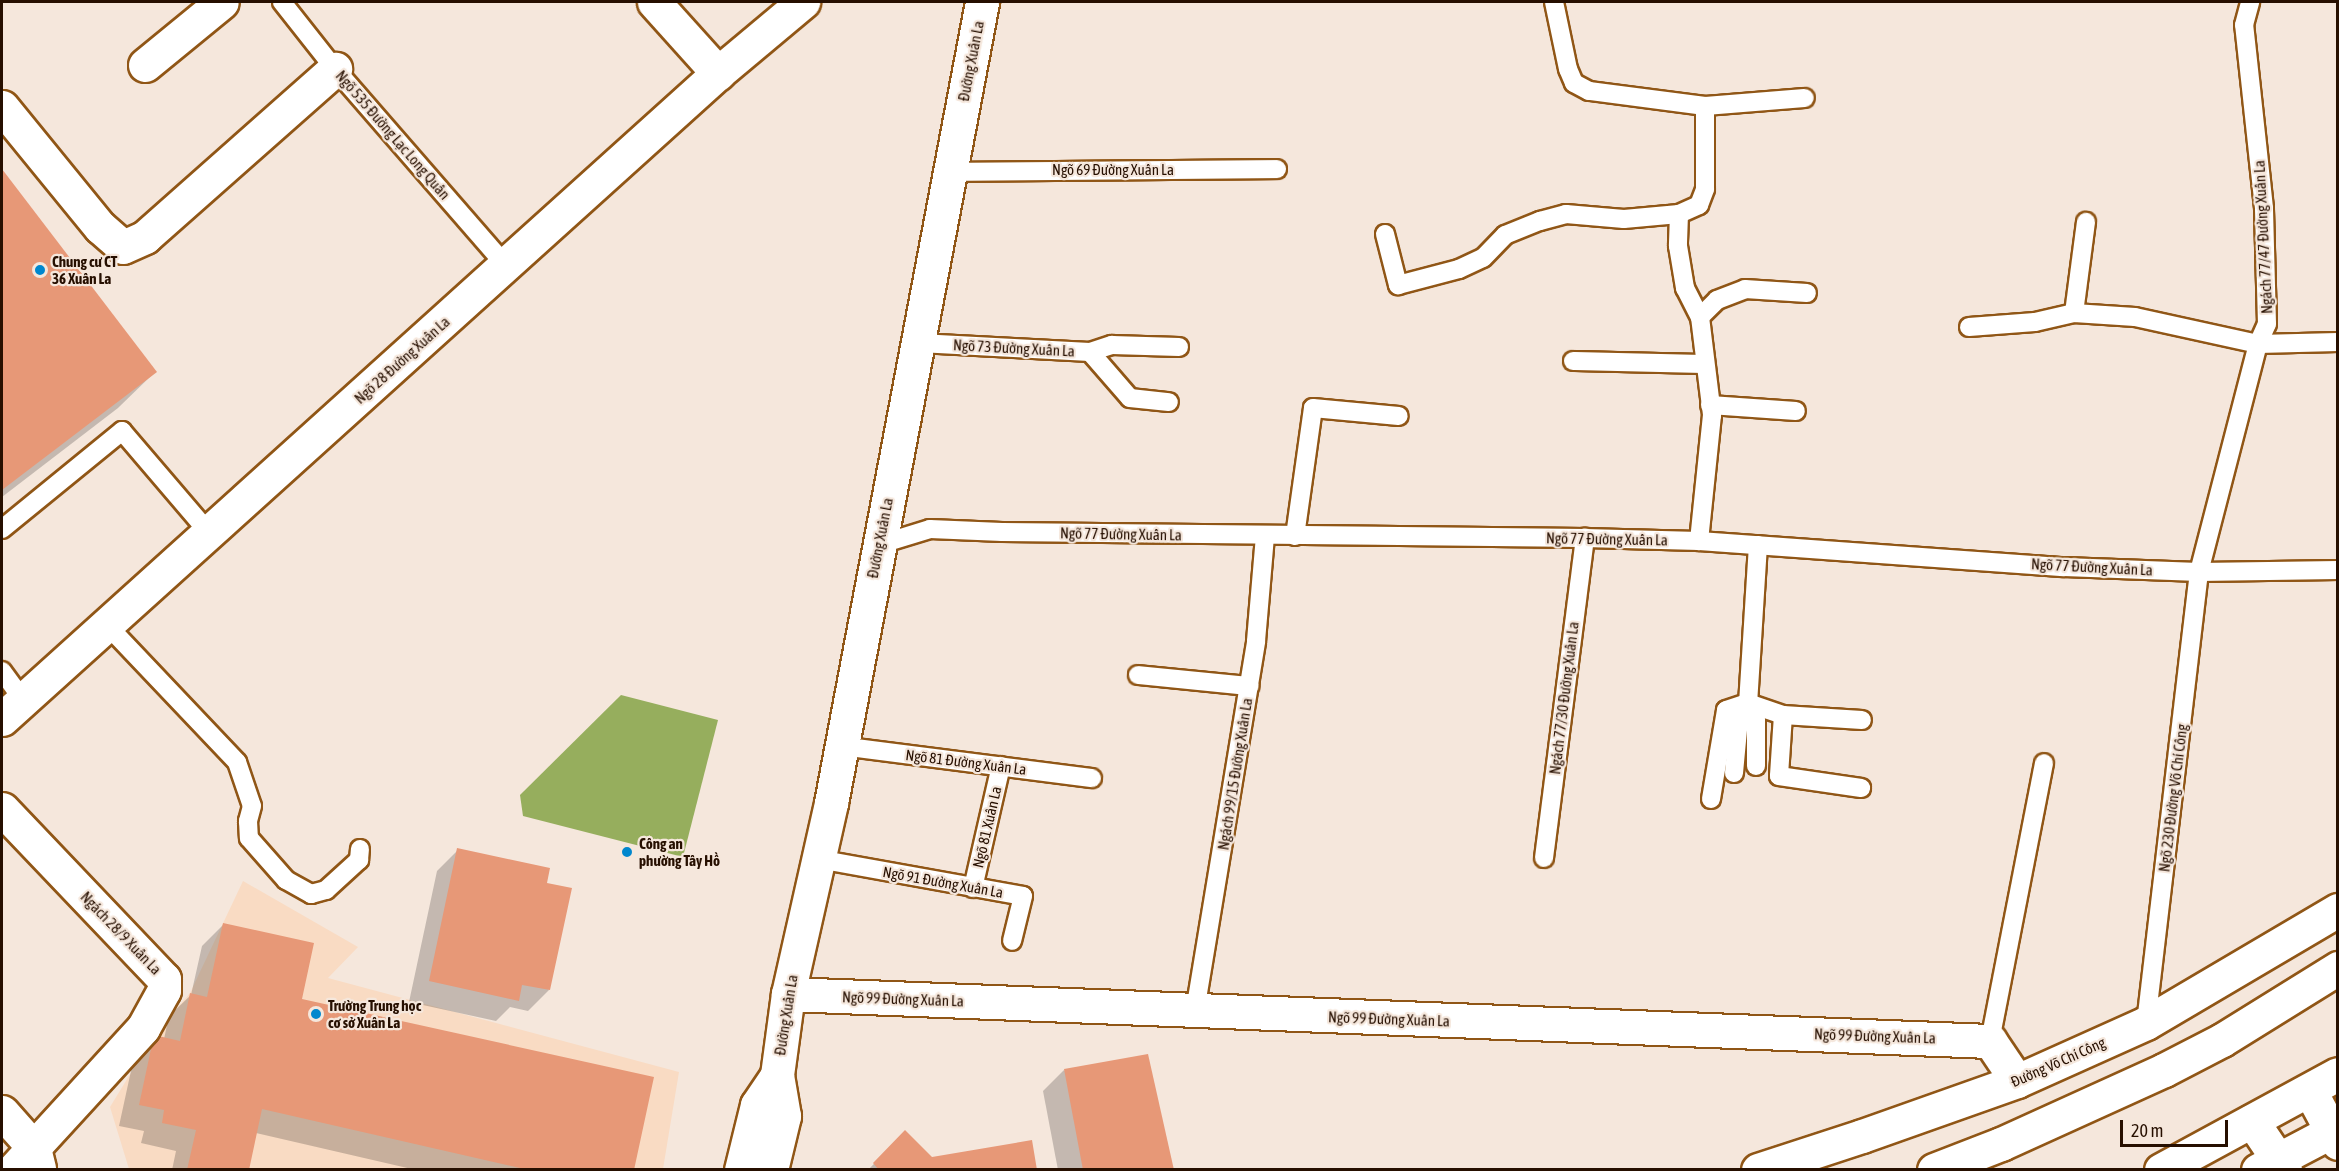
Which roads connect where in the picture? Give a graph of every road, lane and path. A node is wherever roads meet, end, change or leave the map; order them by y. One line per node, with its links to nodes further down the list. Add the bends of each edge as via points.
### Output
1 (222, 2): 8 (main road)
2 (282, 2): 9 (lane, Ngõ 535 Đường Lạc Long Quân)
3 (654, 2): 10 (main road)
4 (803, 2): 10 (main road, Ngõ 28 Đường Xuân La)
5 (982, 2): 15 (main road, Đường Xuân La)
6 (1554, 2): 12 (lane, via 1574,83 1589,91)
7 (2250, 2): 26 (lane, Ngách 77/47 Đường Xuân La, via 2244,26 2258,137 2267,272 2267,324)
8 (145, 65)
9 (335, 69): 13 (main road, via 145,237 123,247 100,228); 19 (lane, Ngõ 535 Đường Lạc Long Quân)
10 (718, 73): 19 (main road, Ngõ 28 Đường Xuân La)
11 (1805, 98): 12 (lane)
12 (1705, 106): 16 (lane, via 1705,189 1697,208)
13 (2, 107)
14 (1277, 169): 15 (lane, Ngõ 69 Đường Xuân La)
15 (949, 172): 25 (main road, Đường Xuân La)
16 (1679, 214): 18 (lane, via 1624,219 1566,214 1505,235 1483,258 1459,269 1398,285); 22 (lane, via 1678,246 1685,288)
17 (2086, 222): 21 (lane)
18 (1385, 234)
19 (506, 266): 36 (main road, Ngõ 28 Đường Xuân La)
20 (1808, 293): 22 (lane, via 1745,289 1717,300)
21 (2074, 313): 23 (lane, via 2035,322); 26 (lane, via 2135,317)
22 (1700, 316): 30 (lane)
23 (1969, 327)
24 (2337, 342): 26 (lane)
25 (919, 343): 28 (lane, Ngõ 73 Đường Xuân La); 41 (main road, Đường Xuân La)
26 (2258, 344): 44 (lane, Ngách 77/47 Đường Xuân La)
27 (1179, 346): 28 (lane, Ngõ 73 Đường Xuân La, via 1112,345)
28 (1090, 352): 31 (lane, via 1130,398)
29 (1573, 361): 30 (lane)
30 (1705, 364): 32 (lane)
31 (1169, 402)
32 (1710, 405): 33 (lane); 40 (lane)
33 (1796, 411)
34 (1399, 416): 38 (lane, via 1313,408)
35 (2, 529): 36 (lane, via 122,431)
36 (209, 533): 45 (main road, Ngõ 28 Đường Xuân La)
37 (1265, 536): 38 (lane, Ngõ 77 Đường Xuân La); 41 (lane, Ngõ 77 Đường Xuân La, via 930,529); 48 (lane, Ngách 99/15 Đường Xuân La)
38 (1295, 536): 39 (lane, Ngõ 77 Đường Xuân La)
39 (1585, 538): 40 (lane, Ngõ 77 Đường Xuân La); 63 (lane, Ngách 77/30 Đường Xuân La)
40 (1699, 541): 42 (lane, Ngõ 77 Đường Xuân La)
41 (878, 545): 53 (main road, Đường Xuân La)
42 (1758, 545): 44 (lane, Ngõ 77 Đường Xuân La, via 2064,567); 49 (lane)
43 (2337, 570): 44 (lane, Ngõ 77 Đường Xuân La)
44 (2199, 572): 71 (lane, Ngõ 230 Đường Võ Chí Công)
45 (107, 625): 50 (main road, Ngõ 28 Đường Xuân La); 62 (lane, via 237,762 252,806 249,838 286,880 311,894 326,890 359,860)
46 (2, 671): 50 (lane)
47 (1137, 675): 48 (lane)
48 (1249, 686): 70 (lane, Ngách 99/15 Đường Xuân La)
49 (1748, 704): 51 (lane); 56 (lane, via 1756,720); 57 (lane, via 1739,719); 60 (lane, via 1726,710)
50 (12, 709)
51 (1783, 715): 52 (lane); 59 (lane, via 1779,776)
52 (1862, 720)
53 (841, 746): 55 (lane, Ngõ 81 Đường Xuân La); 64 (main road, Đường Xuân La)
54 (2044, 764): 72 (lane)
55 (1001, 766): 58 (lane, Ngõ 81 Đường Xuân La); 65 (lane, Ngõ 81 Xuân La)
56 (1756, 766)
57 (1734, 773)
58 (1092, 778)
59 (1860, 788)
60 (1711, 799)
61 (2, 809): 80 (main road, Ngách 28/9 Xuân La, via 164,979 164,990 143,1028)
62 (360, 849)
63 (1544, 858)
64 (818, 860): 65 (lane, Ngõ 91 Đường Xuân La); 69 (main road, Đường Xuân La)
65 (973, 888): 67 (lane, Ngõ 91 Đường Xuân La, via 1023,896)
66 (2337, 910): 71 (main road, Đường Võ Chí Công)
67 (1012, 941)
68 (2337, 968): 86 (main road, via 2222,1040 2164,1070)
69 (788, 994): 70 (main road, Ngõ 99 Đường Xuân La); 73 (main road, Đường Xuân La)
70 (1196, 1011): 72 (main road, Ngõ 99 Đường Xuân La)
71 (2146, 1023): 75 (main road, Đường Võ Chí Công)
72 (1990, 1041): 75 (main road)
73 (777, 1074): 83 (main road, Đường Xuân La, via 757,1105); 84 (main road, Đường Xuân La, via 784,1116)
74 (2337, 1074): 76 (main road)
75 (2017, 1081): 85 (main road, Đường Võ Chí Công)
76 (2310, 1090): 78 (main road); 79 (main road)
77 (2, 1112): 80 (main road)
78 (2253, 1121): 81 (main road); 82 (main road)
79 (2336, 1134): 81 (main road)
80 (29, 1162)
81 (2274, 1166)
82 (2163, 1169)
83 (741, 1170)
84 (771, 1170)
85 (1758, 1170)
86 (1934, 1170)

